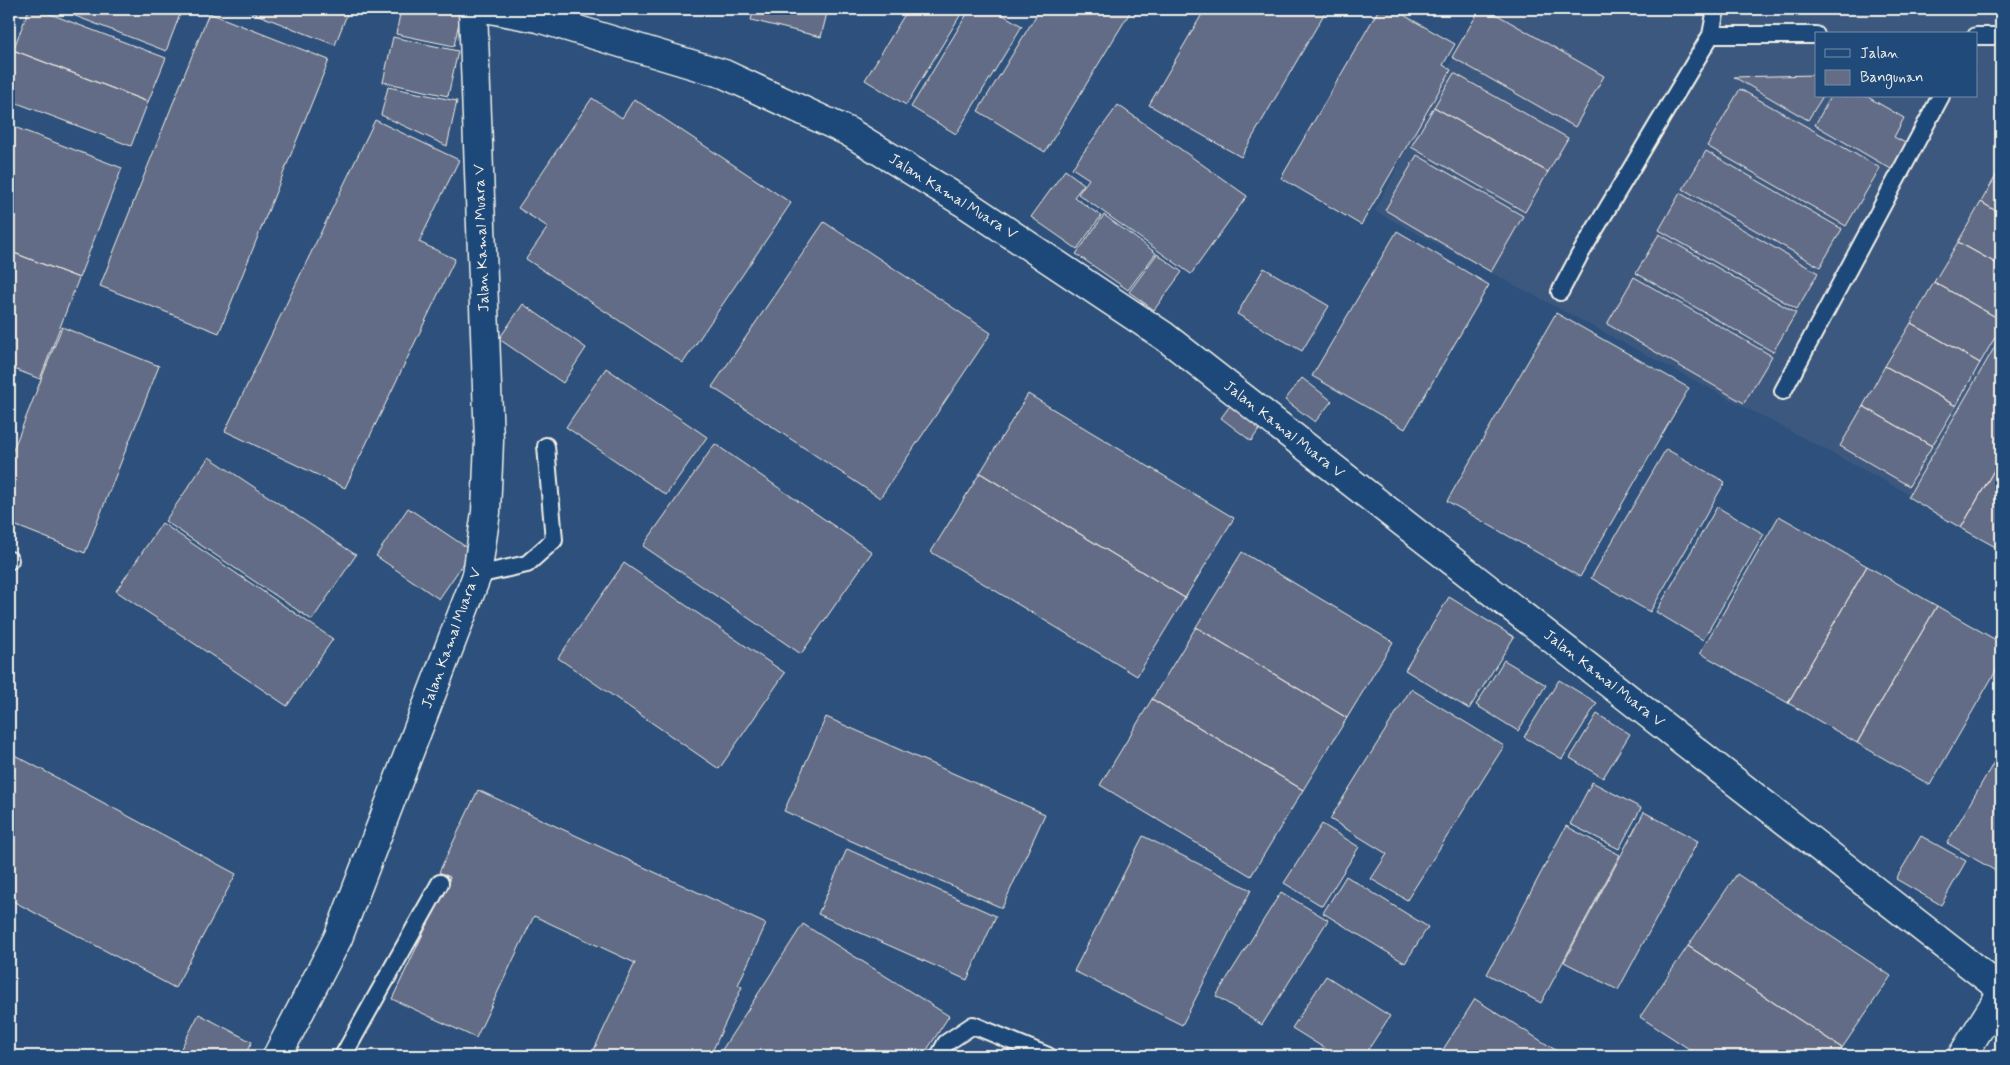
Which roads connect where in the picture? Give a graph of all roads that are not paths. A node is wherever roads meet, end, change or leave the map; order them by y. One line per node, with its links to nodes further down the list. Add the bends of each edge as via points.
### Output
1 (473, 9): 12 (street, Jalan Kamal Muara V, via 489,441 486,512)
2 (490, 9): 14 (street, Jalan Kamal Muara V, via 538,18 724,74 849,132 966,204 1164,336)
3 (1716, 9): 4 (lane)
4 (1711, 34): 5 (lane); 9 (lane)
5 (1815, 35)
6 (1978, 36): 7 (lane)
7 (2001, 36)
8 (1940, 98): 10 (lane)
9 (1560, 292)
10 (1783, 391)
11 (546, 446): 12 (lane, via 554,540 527,564)
12 (477, 576): 16 (street, Jalan Kamal Muara V, via 338,938)
13 (440, 883): 17 (lane)
14 (2001, 989)
15 (2001, 994): 20 (street)
16 (277, 1056)
17 (343, 1056)
18 (938, 1056): 19 (lane, via 946,1043 973,1025)
19 (1048, 1056)
20 (1962, 1056)

